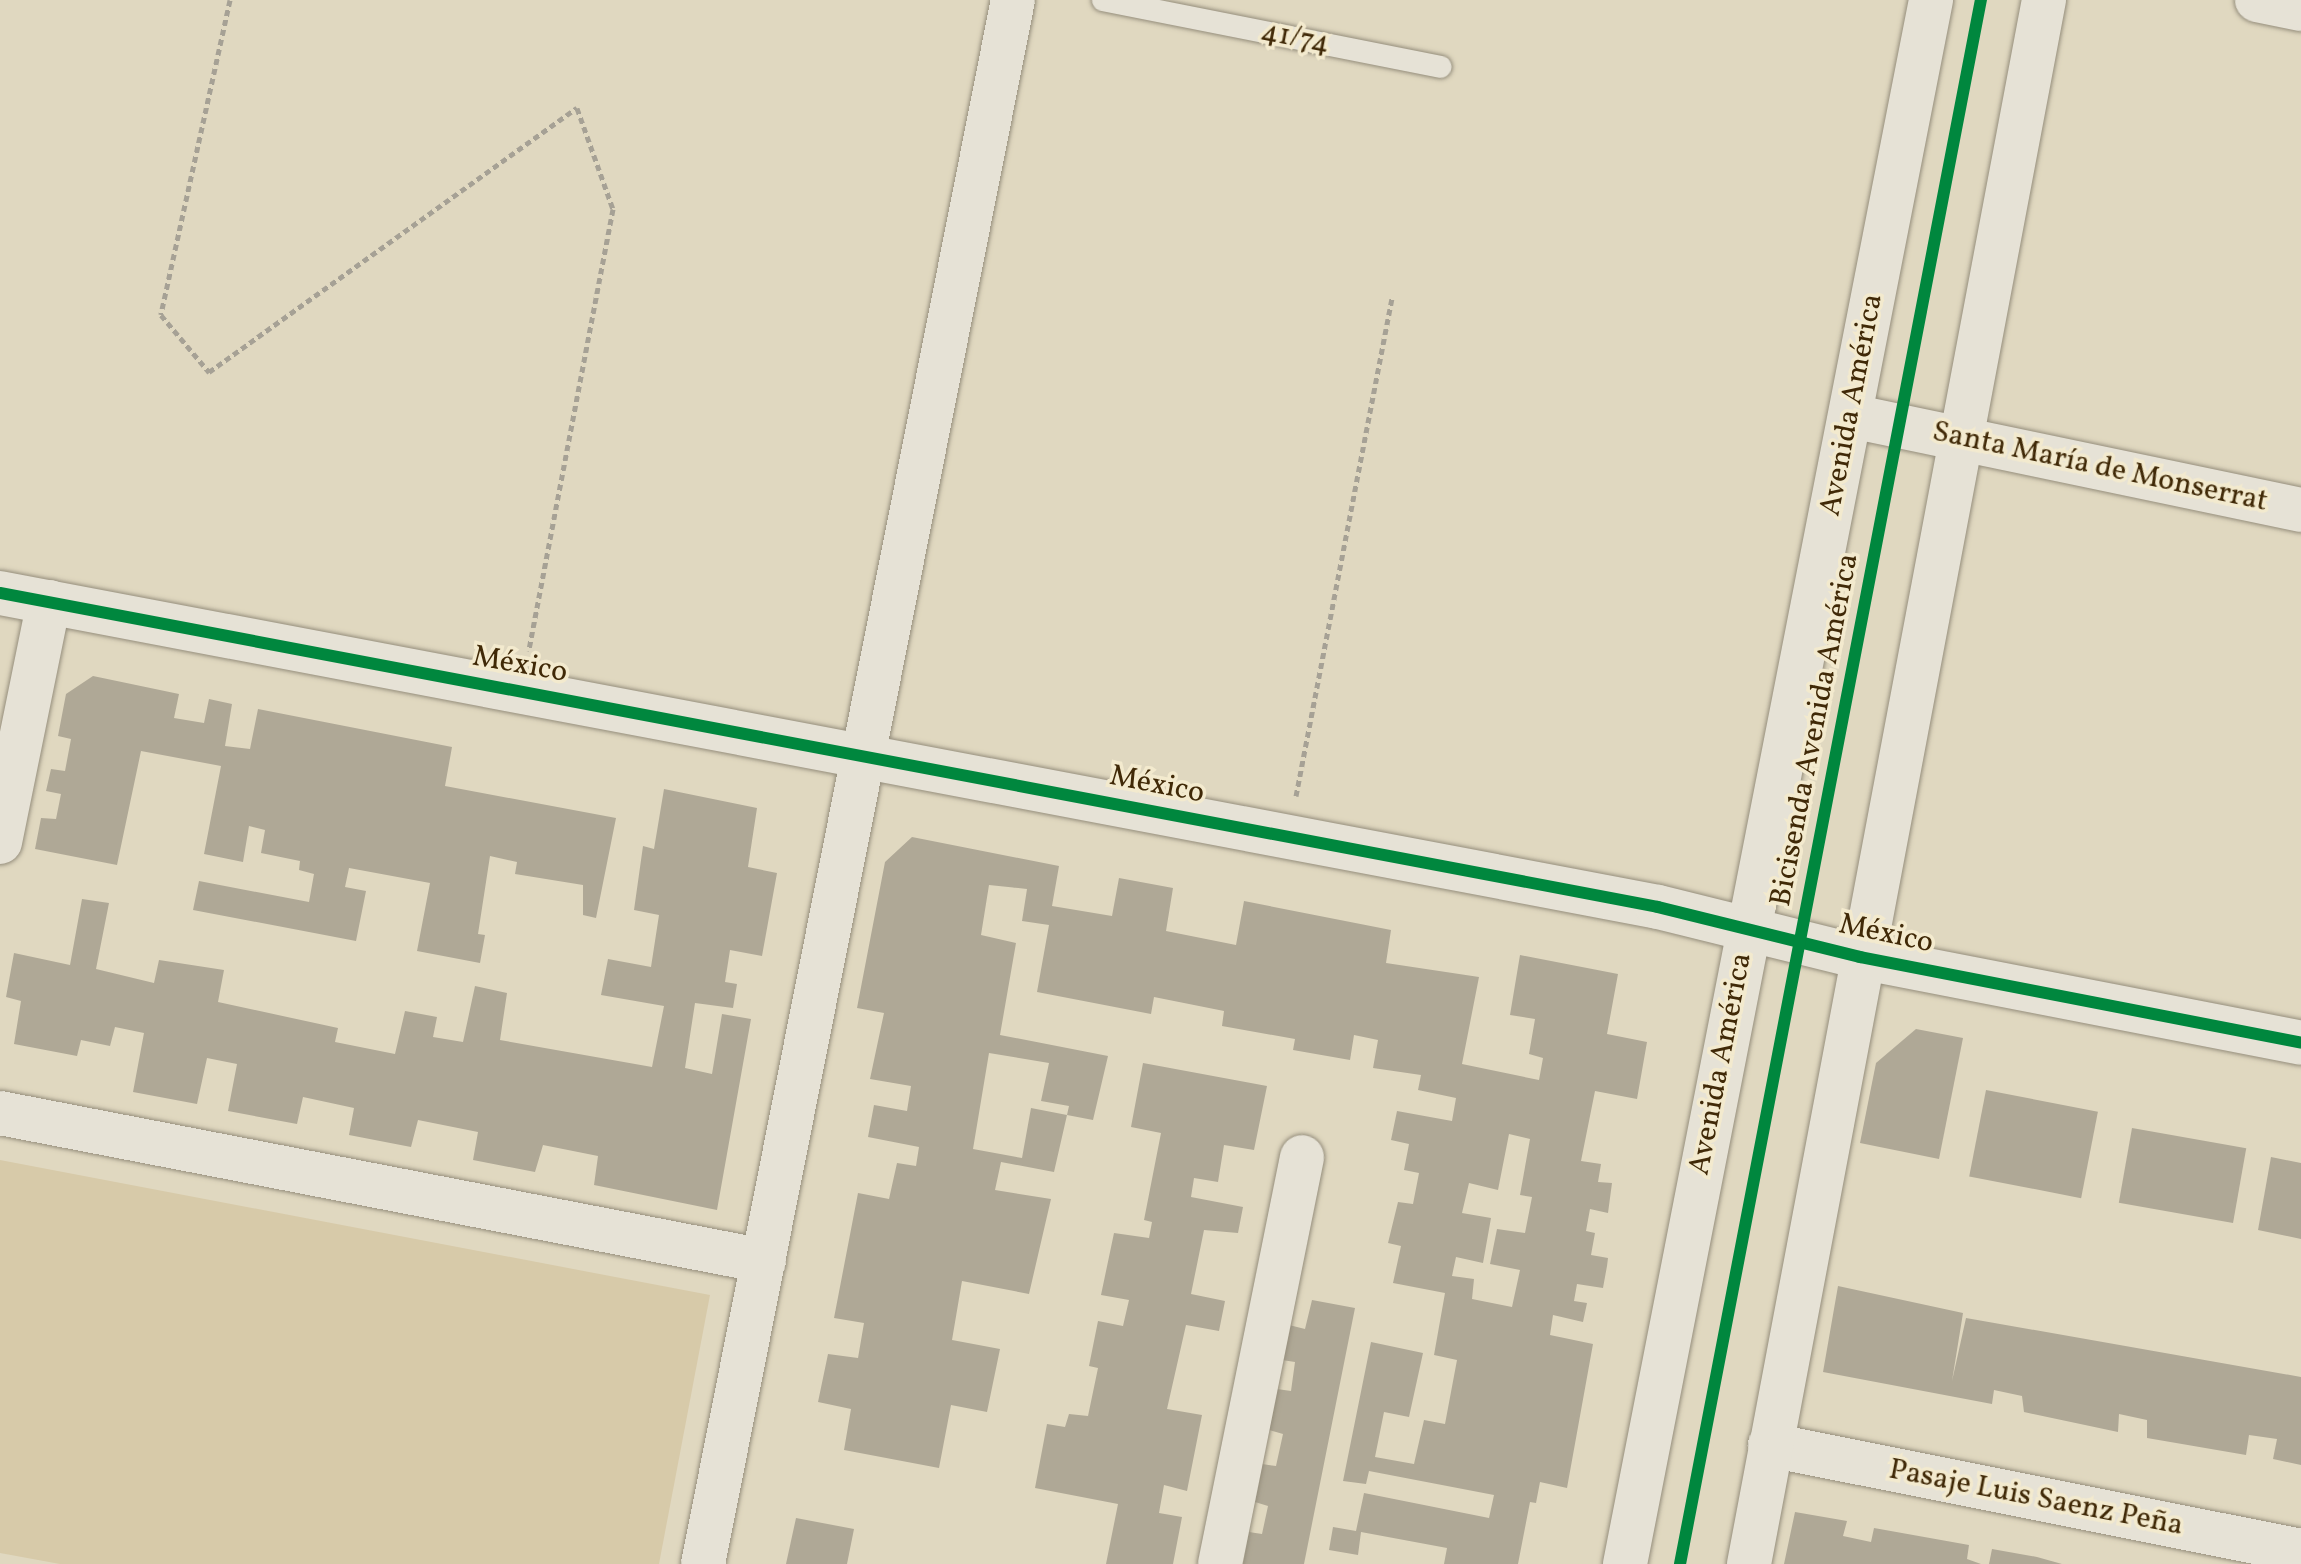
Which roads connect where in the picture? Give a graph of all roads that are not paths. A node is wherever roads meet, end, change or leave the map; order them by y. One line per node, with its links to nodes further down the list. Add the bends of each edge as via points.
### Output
1 (1013, 0): 13 (street)
2 (1103, 0): 7 (lane, 41/74)
3 (1931, 0): 8 (street, Avenida América)
4 (2044, 0): 9 (street)
5 (2257, 0): 6 (street)
6 (2301, 9)
7 (1440, 67)
8 (1851, 416): 9 (street, Santa María de Monserrat); 15 (street, Avenida América)
9 (1964, 439): 10 (street, Santa María de Monserrat); 16 (street)
10 (2301, 510)
11 (0, 593): 12 (street, México)
12 (49, 602): 13 (street, México); 14 (street)
13 (864, 753): 15 (street, México); 20 (street)
14 (0, 842)
15 (1747, 927): 16 (street, México); 25 (street, Avenida América)
16 (1860, 957): 17 (street, México); 21 (street)
17 (2301, 1043)
18 (0, 1113): 20 (street)
19 (1302, 1157): 24 (street)
20 (764, 1261): 23 (street)
21 (1770, 1445): 22 (street, Pasaje Luis Saenz Peña); 26 (street)
22 (2301, 1551)
23 (703, 1564)
24 (1220, 1564)
25 (1625, 1564)
26 (1749, 1564)

